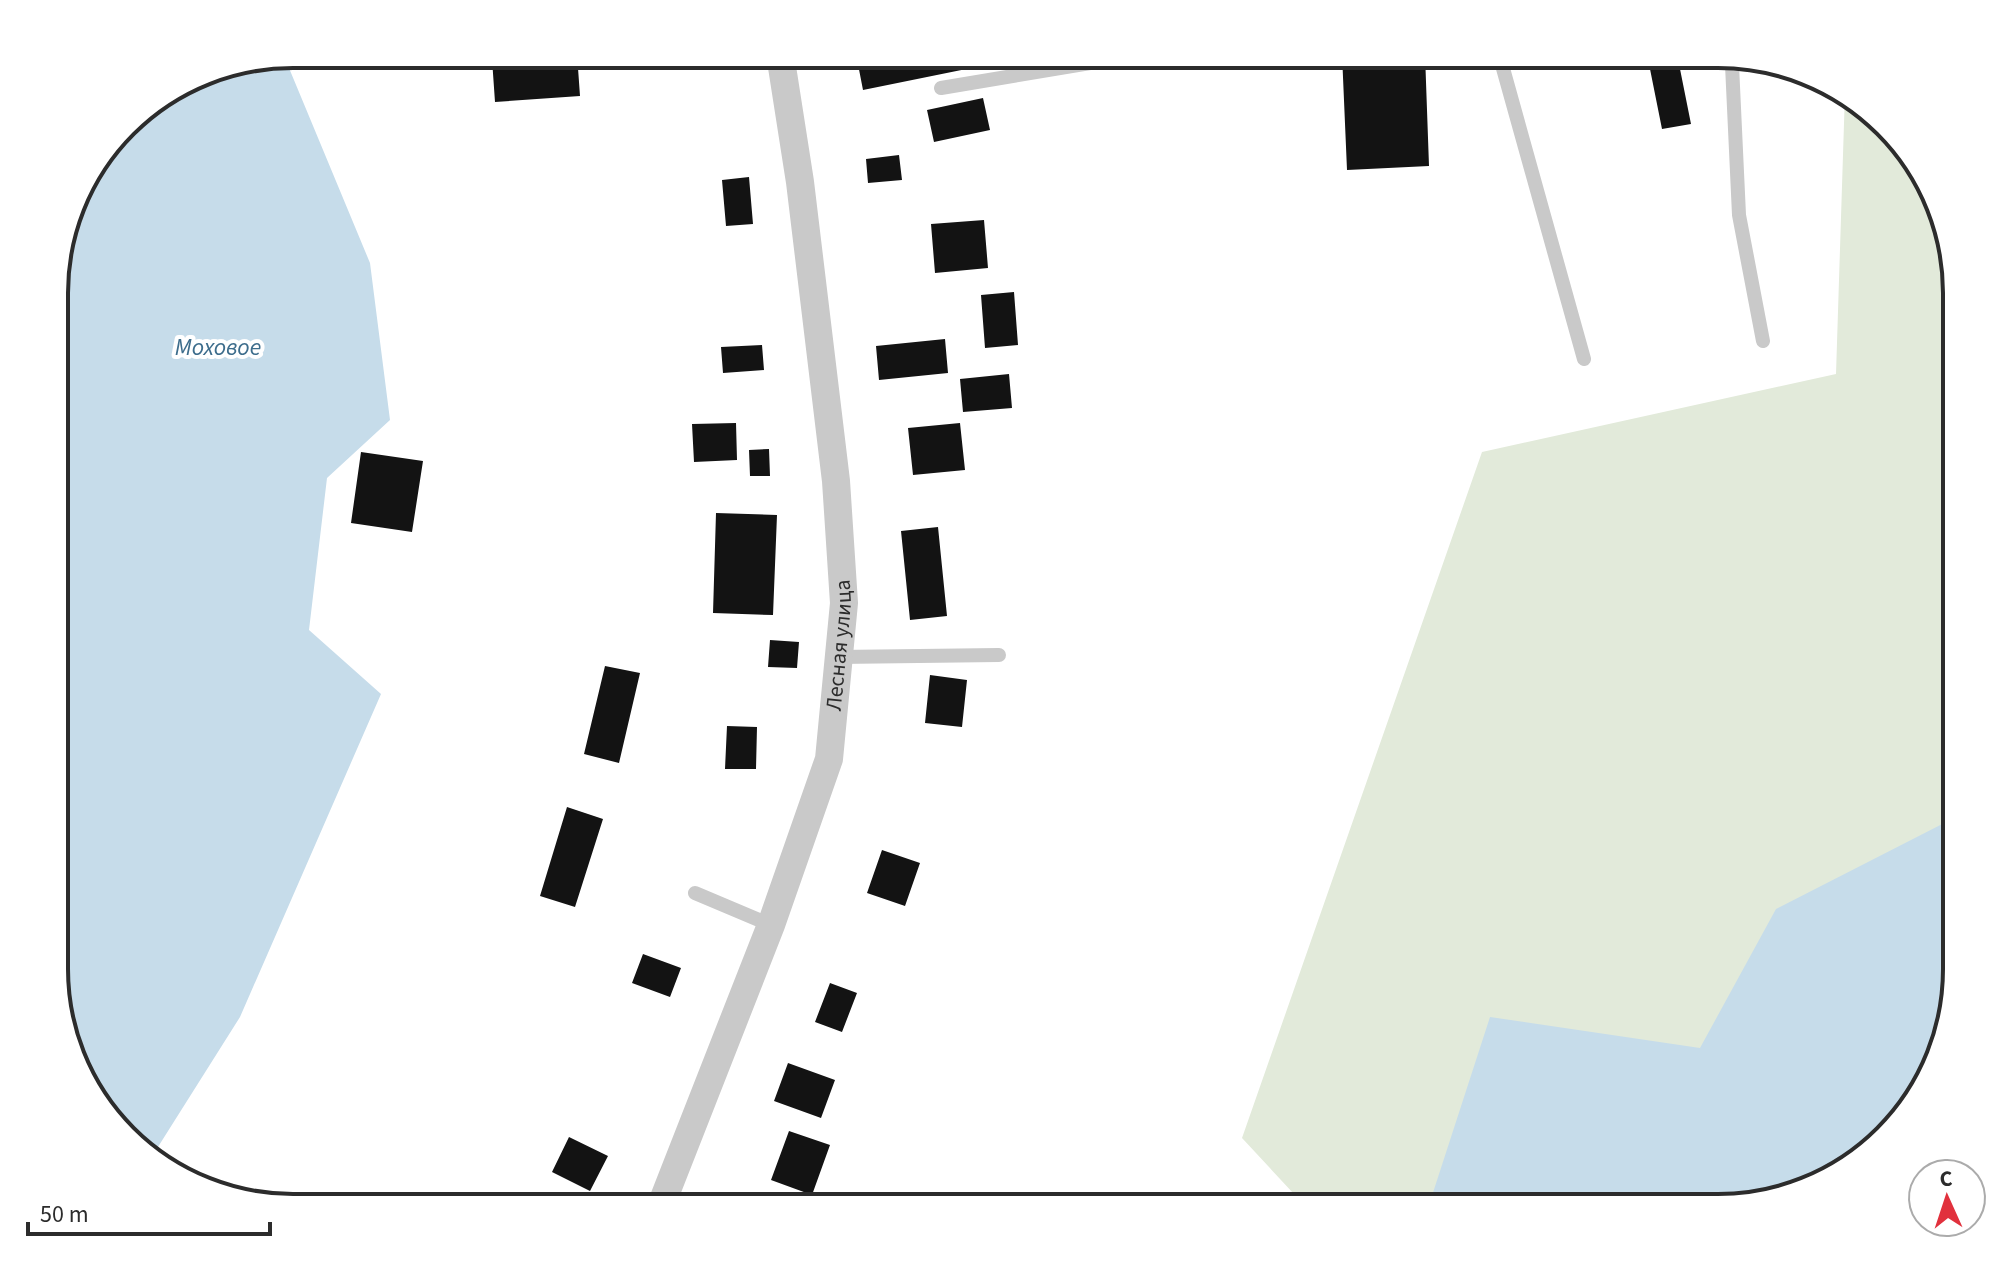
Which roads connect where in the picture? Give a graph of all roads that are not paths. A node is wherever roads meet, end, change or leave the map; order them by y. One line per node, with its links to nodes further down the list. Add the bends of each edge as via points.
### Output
1 (782, 68): 9 (street, Лесная улица, via 836,481 844,603)
2 (1060, 68): 5 (lane)
3 (1503, 68): 7 (lane)
4 (1732, 69): 6 (lane, via 1739,215)
5 (941, 88)
6 (1763, 341)
7 (1584, 359)
8 (999, 655): 9 (lane)
9 (838, 657): 11 (street, Лесная улица, via 829,759)
10 (695, 893): 11 (lane)
11 (771, 925): 12 (street, Лесная улица)
12 (673, 1194)

